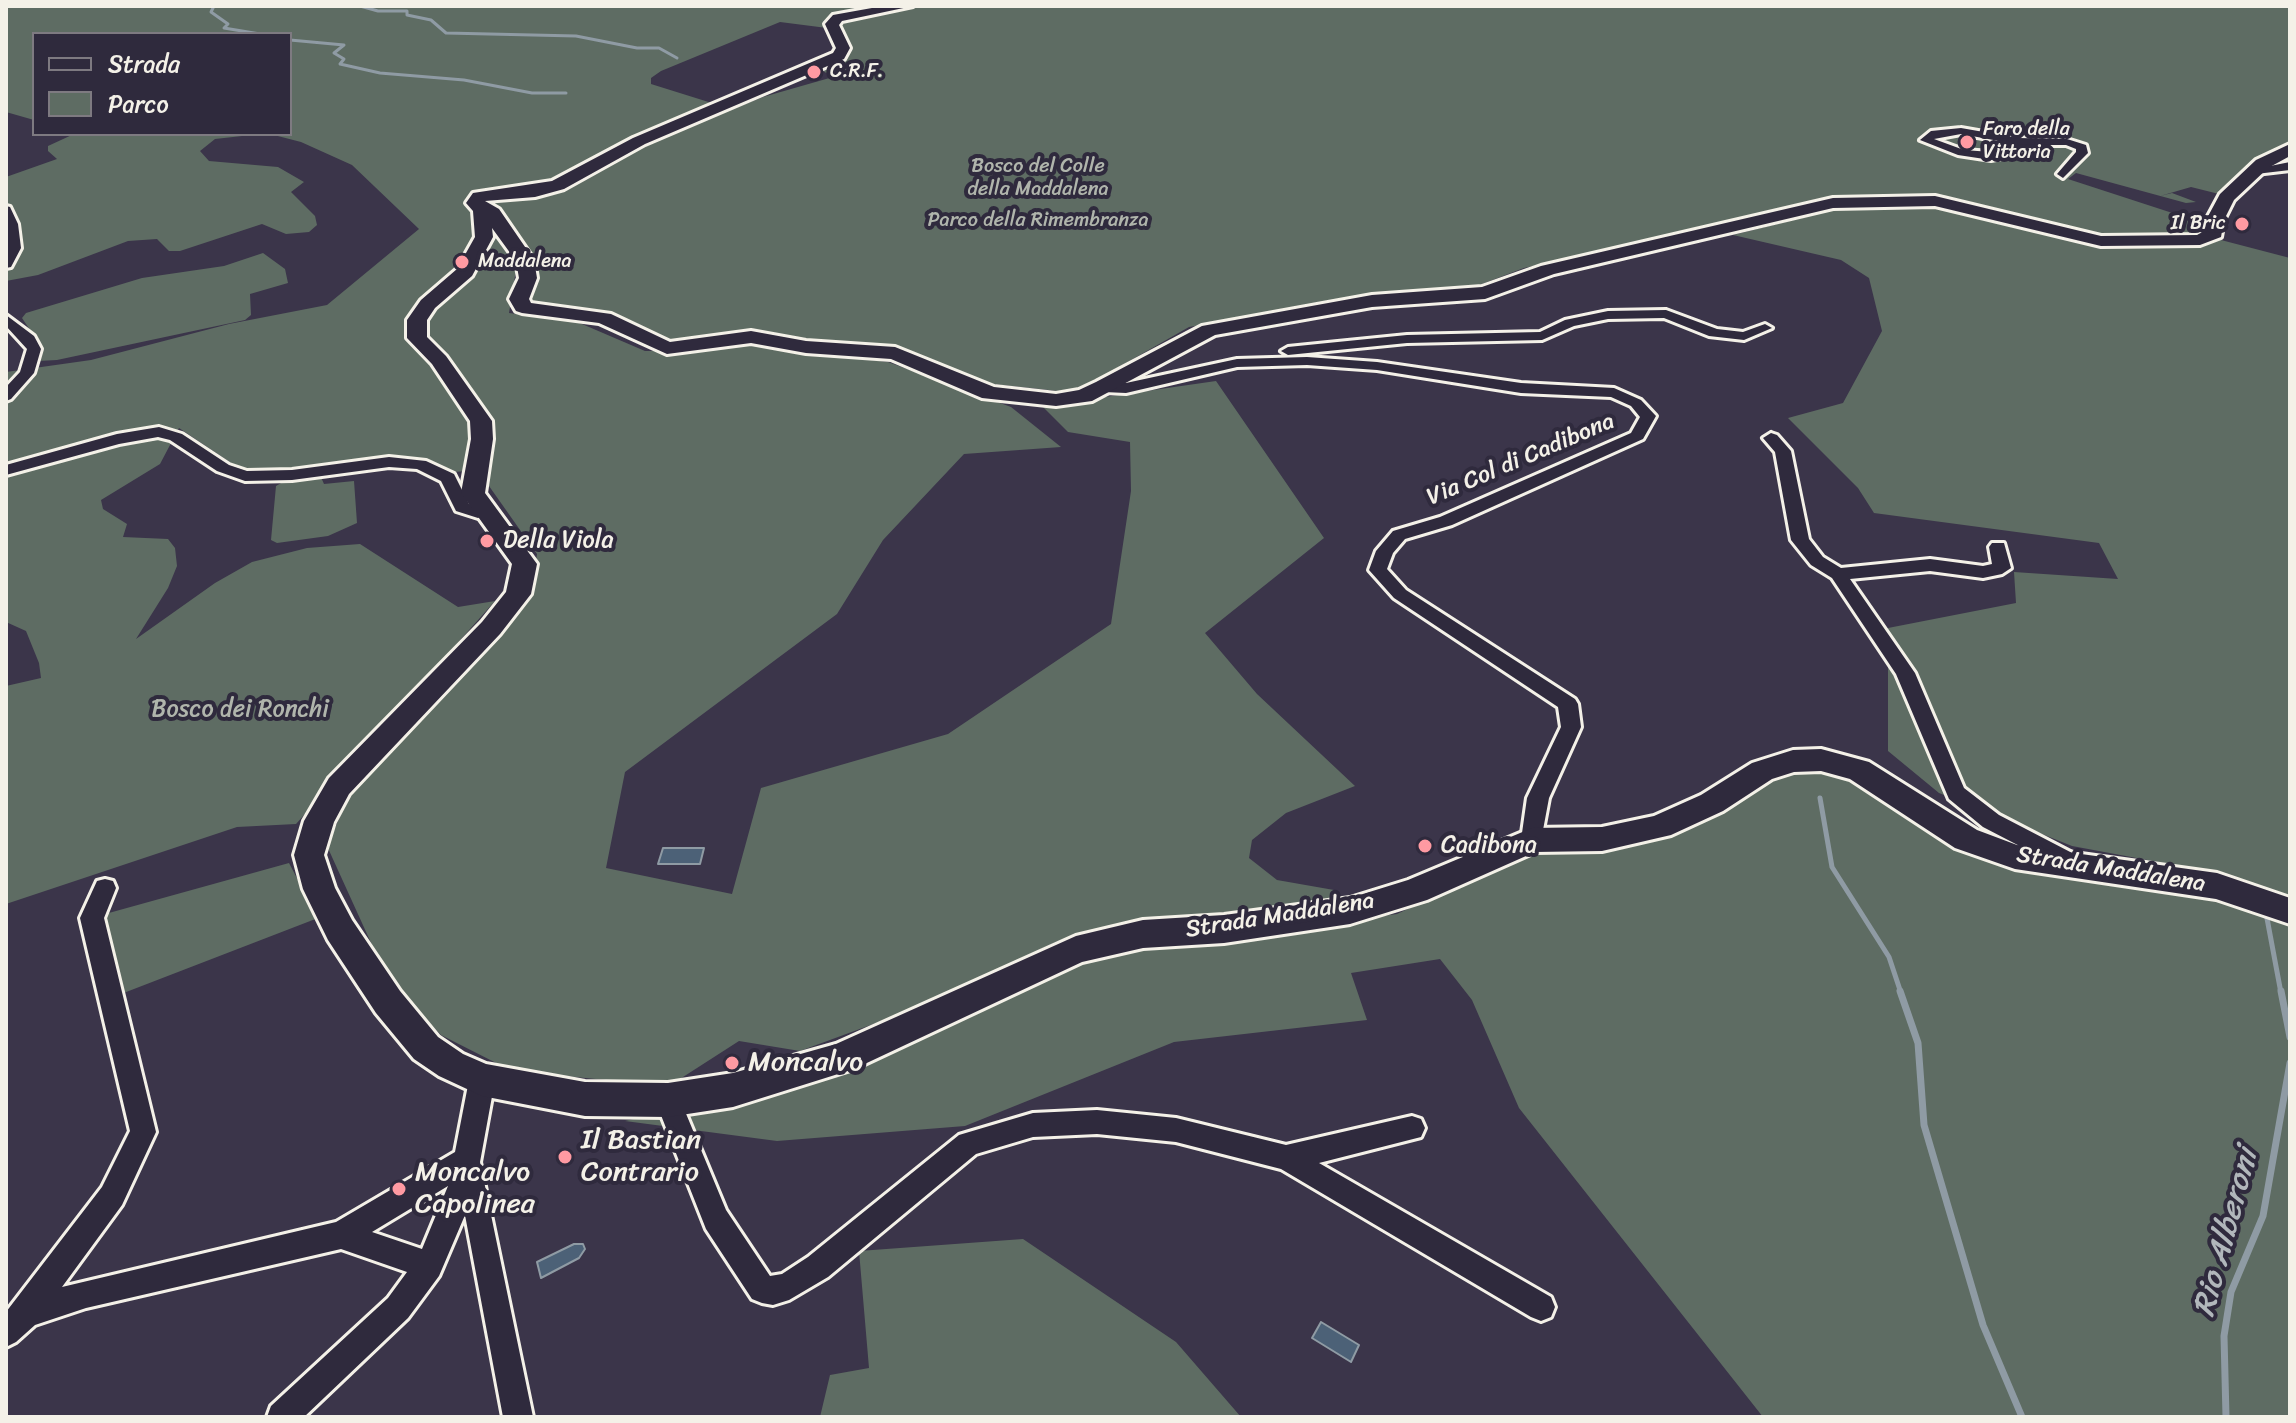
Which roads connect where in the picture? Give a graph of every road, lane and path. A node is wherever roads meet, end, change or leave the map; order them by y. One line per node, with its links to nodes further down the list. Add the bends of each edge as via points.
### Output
1 (906, 6): 9 (street, via 838,18 832,24 843,48 839,56 639,141 551,188 479,197 475,203)
2 (1950, 132): 3 (street); 4 (street, via 1926,140); 4 (street, via 1981,139 1988,146 1980,151)
3 (2027, 142): 4 (street, via 1998,155); 8 (street, via 2082,147)
4 (1948, 149)
5 (2290, 149): 7 (street)
6 (2290, 166): 7 (street)
7 (2252, 173): 15 (street, via 2220,206 2213,236 2200,240 2101,241 1935,201 1833,203 1548,270 1485,293 1372,301 1209,330)
8 (2063, 174)
9 (482, 209): 15 (street, via 493,213 527,265 519,299 529,309 604,318 667,348 751,337 895,353 1005,397 1071,399); 19 (street, Strada Maddalena, via 484,237 468,267 428,304 414,326 417,338 481,421 472,487)
10 (6, 210): 11 (street, via 14,248)
11 (6, 264)
12 (6, 319): 16 (street, via 34,349 27,373)
13 (1765, 328): 14 (street, Via Col di Cadibona, via 1744,336 1714,333 1666,314 1608,315 1542,336 1346,343)
14 (1237, 363): 15 (street, Via Col di Cadibona, via 1126,388); 22 (street, Via Col di Cadibona, via 1377,366 1521,388 1614,393 1636,403 1648,416 1637,436 1600,455 1446,521 1399,535 1378,570 1400,594 1568,704 1571,727 1538,798)
15 (1104, 387)
16 (6, 396)
17 (1771, 438): 21 (street, via 1783,451 1800,540 1817,561)
18 (6, 470): 19 (street, via 159,432 245,476 389,462 420,464 448,478 462,507)
19 (487, 511): 26 (street, Strada Maddalena, via 525,564 518,594 339,786 319,821 309,855 340,930 388,1002 426,1048)
20 (1998, 547): 21 (street, via 2002,568 1983,572 1930,565)
21 (1838, 574): 23 (street, via 1905,673 1956,793 1991,821)
22 (1532, 840): 23 (street, Strada Maddalena, via 1602,839 1660,827 1762,771 1793,761 1821,760 1859,770 1989,849); 27 (street, Strada Maddalena, via 1416,891 1350,911 1143,934 1076,950 842,1058 733,1090)
23 (2079, 866): 25 (street, Strada Maddalena, via 2217,886)
24 (105, 888): 34 (street, via 92,918 143,1132 112,1196)
25 (2290, 911)
26 (482, 1080): 27 (street, Strada Maddalena, via 585,1099); 30 (street)
27 (668, 1100): 29 (street, via 716,1219 762,1289 773,1291 818,1267 968,1144 1033,1125 1097,1122 1176,1130)
28 (1412, 1128): 29 (street)
29 (1286, 1158): 33 (street)
30 (467, 1160): 31 (street); 32 (street, via 461,1191); 36 (street)
31 (341, 1235): 32 (street); 34 (street, via 86,1294)
32 (429, 1266): 35 (street, via 398,1308)
33 (1541, 1307)
34 (16, 1322)
35 (282, 1417)
36 (518, 1417)

